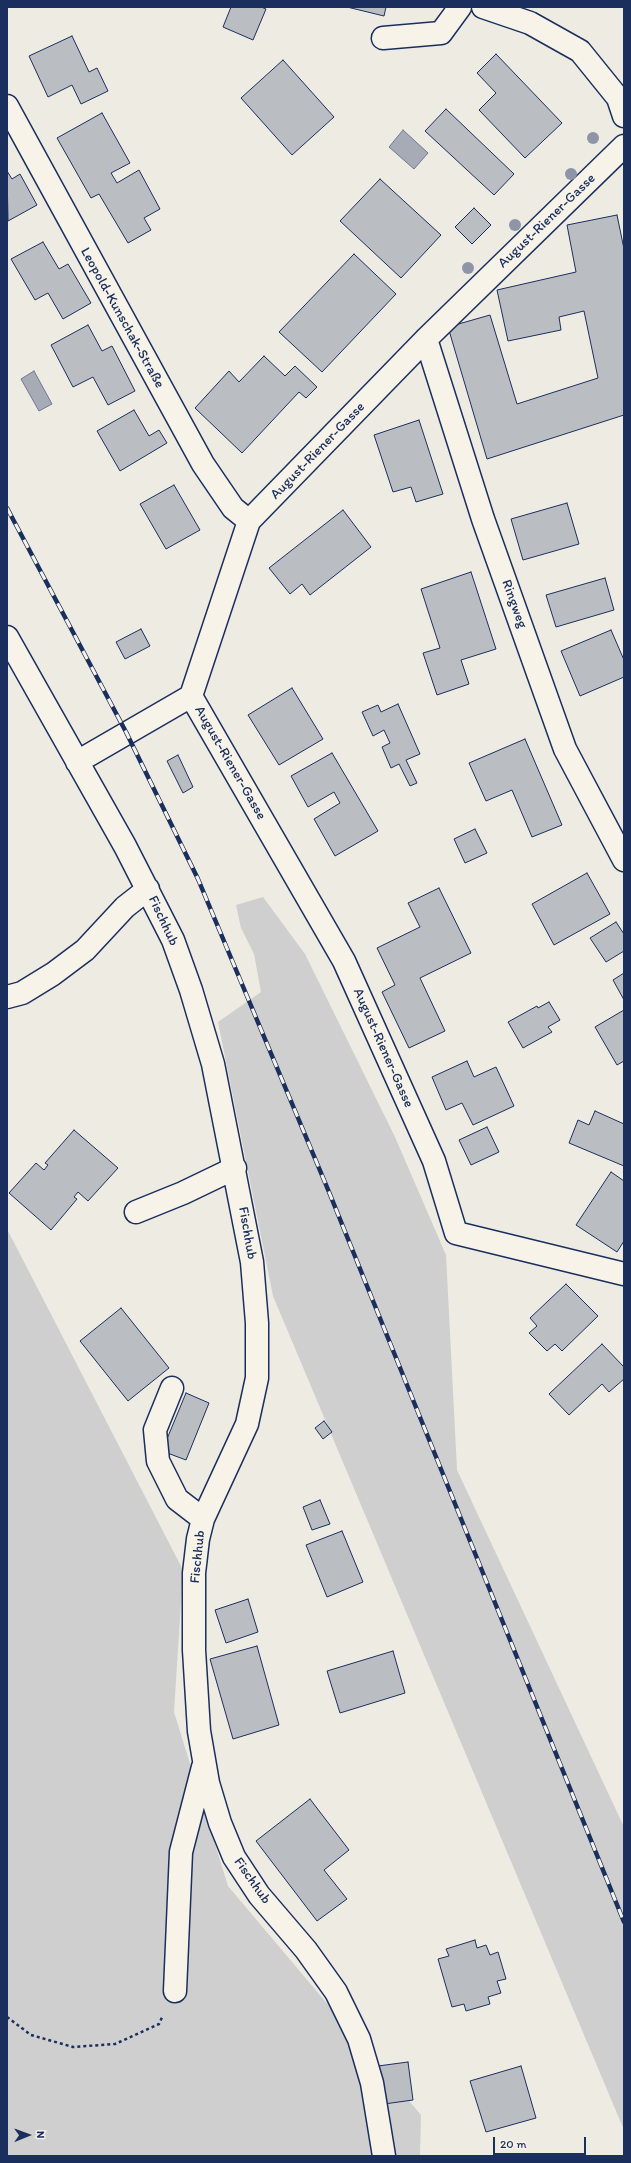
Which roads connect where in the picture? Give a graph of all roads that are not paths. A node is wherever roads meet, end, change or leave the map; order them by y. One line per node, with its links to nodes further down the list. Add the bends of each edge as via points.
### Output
1 (460, 7): 3 (street, via 441,33)
2 (483, 7): 5 (street, via 530,23 580,51 618,98)
3 (382, 38)
4 (7, 106): 8 (street, Leopold-Kunschak-Straße, via 203,464 233,508)
5 (624, 116)
6 (624, 146): 7 (street, August-Riener-Gasse)
7 (426, 339): 8 (street, August-Riener-Gasse); 12 (street, Ringweg, via 483,519 565,749)
8 (249, 521): 10 (street, August-Riener-Gasse)
9 (7, 637): 11 (street, Fischhub)
10 (191, 696): 11 (street); 17 (street, August-Riener-Gasse, via 344,961 434,1161 456,1233)
11 (77, 762): 13 (street, Fischhub)
12 (624, 860)
13 (148, 889): 14 (street, Fischhub, via 125,907 85,950 22,993); 15 (street, Fischhub, via 173,940 191,990 213,1064)
14 (7, 997)
15 (235, 1168): 16 (street, via 184,1193); 19 (street, Fischhub, via 252,1262 257,1323 257,1378 247,1424)
16 (136, 1212)
17 (624, 1274)
18 (172, 1388): 19 (street, via 155,1430 158,1460 177,1499)
19 (203, 1519): 20 (street, Fischhub, via 194,1573 194,1650 199,1731)
20 (204, 1762): 21 (street, via 180,1852); 22 (street, Fischhub, via 220,1823 234,1857 259,1895 306,1950 336,1992 359,2039 372,2083)
21 (175, 1991)
22 (384, 2156)

